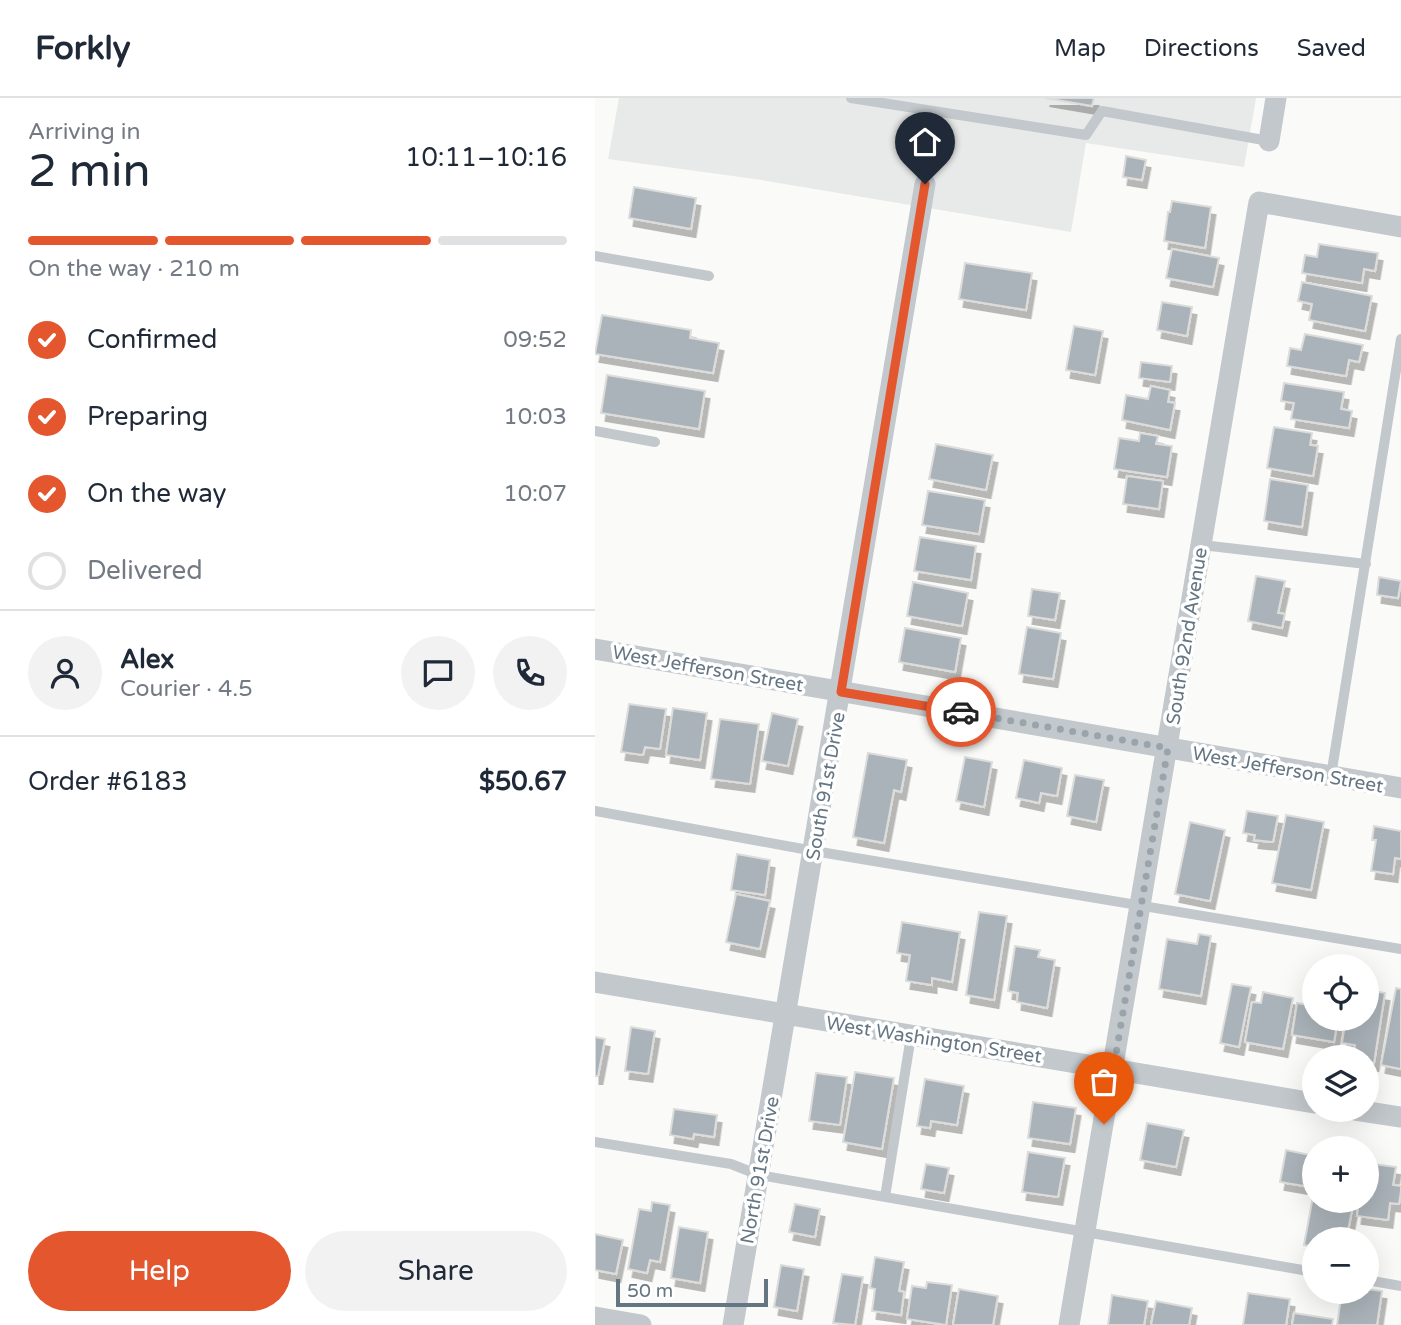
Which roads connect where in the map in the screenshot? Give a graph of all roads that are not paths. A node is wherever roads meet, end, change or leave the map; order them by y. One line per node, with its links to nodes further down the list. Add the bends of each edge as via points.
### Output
1 (851, 98): 3 (lane, via 1086,135 1102,111)
2 (1276, 98): 3 (street)
3 (1269, 141)
4 (925, 184): 14 (street, South 91st Drive)
5 (1401, 227): 11 (street, South 92nd Avenue, via 1259,202)
6 (595, 256): 7 (lane)
7 (709, 276)
8 (1401, 339): 12 (lane)
9 (595, 431): 10 (lane)
10 (655, 442)
11 (1202, 545): 12 (lane); 15 (street, South 92nd Avenue)
12 (1366, 564): 16 (lane)
13 (595, 649): 14 (street, West Jefferson Street)
14 (841, 692): 15 (street, West Jefferson Street); 19 (street, South 91st Drive)
15 (1168, 748): 16 (street, West Jefferson Street); 20 (street, South 92nd Avenue)
16 (1331, 776): 17 (street, West Jefferson Street)
17 (1401, 788)
18 (595, 811): 19 (lane)
19 (814, 850): 20 (lane); 23 (street, South 91st Drive)
20 (1142, 906): 21 (lane); 25 (street, South 92nd Avenue)
21 (1401, 949)
22 (595, 982): 23 (street, West Washington Street)
23 (786, 1014): 24 (street, West Washington Street); 30 (street, North 91st Drive)
24 (911, 1035): 25 (street, West Washington Street); 31 (lane)
25 (1114, 1069): 26 (street, West Washington Street); 32 (street, South 92nd Avenue)
26 (1302, 1101)
27 (1379, 1114): 28 (street)
28 (1401, 1117)
29 (595, 1142): 30 (lane, via 731,1164)
30 (758, 1175): 31 (lane); 38 (street, North 91st Drive)
31 (885, 1198): 32 (lane)
32 (1085, 1233): 33 (lane); 39 (street, South 92nd Avenue)
33 (1302, 1270)
34 (1379, 1282): 35 (lane)
35 (1401, 1286)
36 (595, 1317): 37 (street)
37 (641, 1325)
38 (733, 1325)
39 (1069, 1325)

